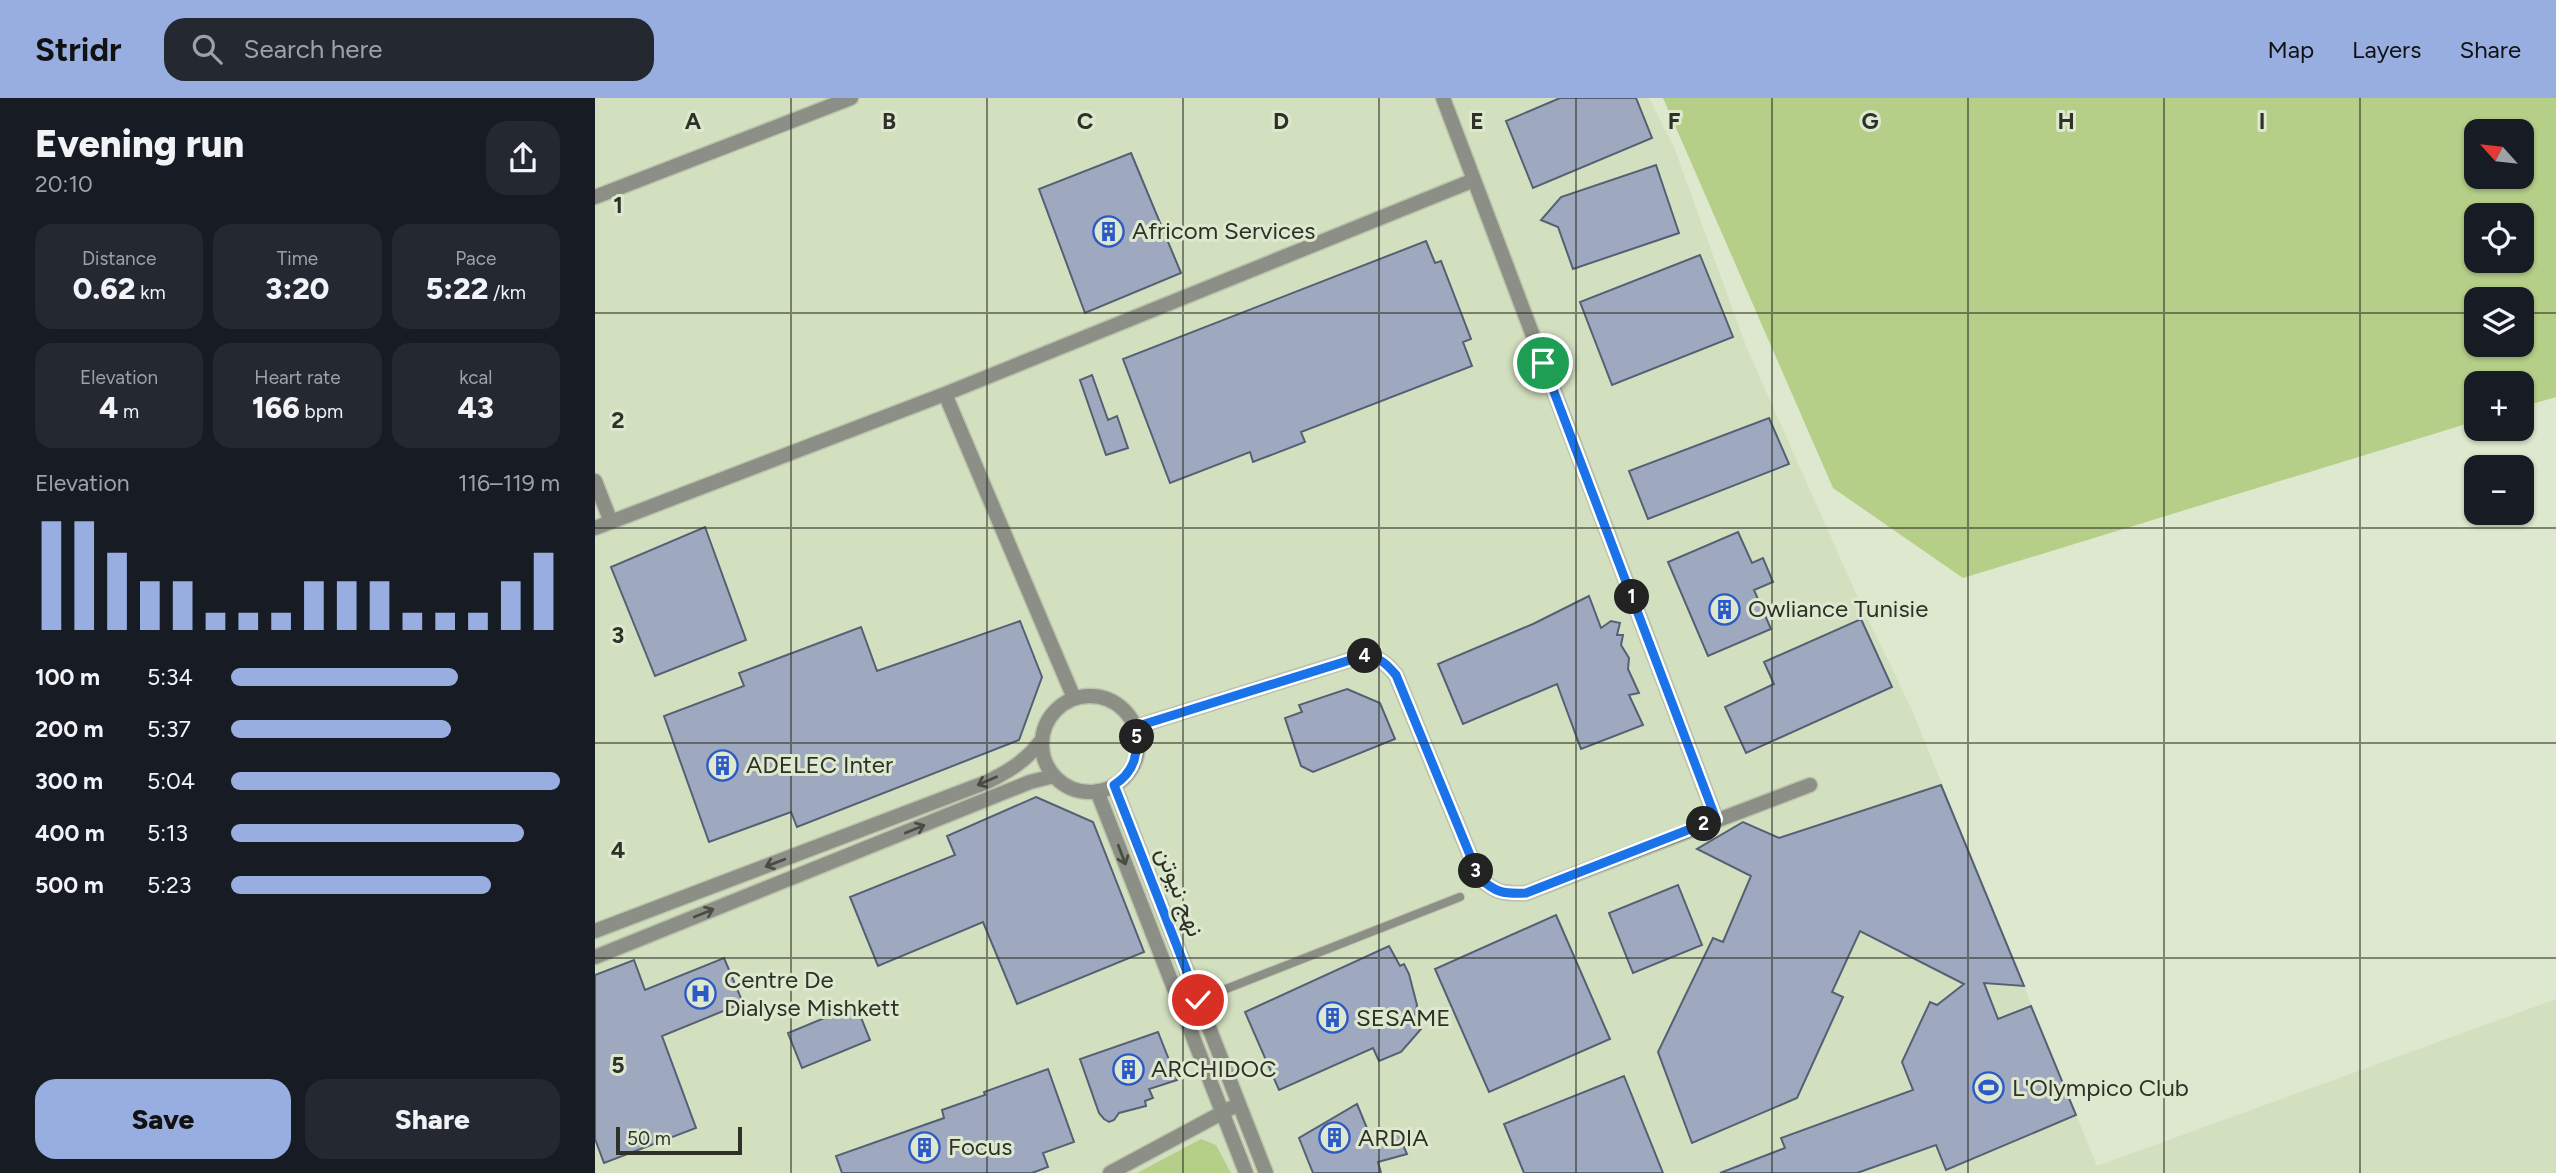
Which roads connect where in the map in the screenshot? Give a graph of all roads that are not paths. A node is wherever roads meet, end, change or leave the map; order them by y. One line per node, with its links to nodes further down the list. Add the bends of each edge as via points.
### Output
1 (851, 98): 4 (street)
2 (1443, 98): 3 (street)
3 (1474, 180): 5 (street); 16 (street)
4 (595, 197)
5 (945, 394): 7 (street); 9 (street)
6 (595, 481): 7 (street)
7 (611, 522): 8 (street)
8 (595, 528)
9 (1074, 698): 10 (street, via 1111,699 1126,711); 11 (street, via 1057,708)
10 (1135, 727): 13 (street, via 1138,746 1134,764); 16 (street, via 1374,656 1396,675 1479,877 1491,889 1526,893)
11 (1041, 741): 12 (street, via 1044,760); 18 (street, one-way to 18, via 1012,769 987,782)
12 (1054, 776): 15 (street, via 1069,788); 19 (street, one-way to 12)
13 (1114, 785): 15 (street); 22 (street, نهج نيوتن)
14 (1810, 785): 16 (street)
15 (1097, 791): 24 (street, نهج نيوتن, one-way to 24)
16 (1716, 819)
17 (1460, 897): 22 (lane)
18 (662, 905): 19 (street); 20 (street)
19 (672, 926): 21 (street)
20 (595, 931)
21 (595, 957)
22 (1198, 1000): 23 (street, نهج نيوتن)
23 (1239, 1104): 24 (street); 27 (street, نهج نيوتن)
24 (1223, 1112): 25 (street); 26 (street, نهج نيوتن)
25 (1110, 1173)
26 (1246, 1173)
27 (1266, 1173)

